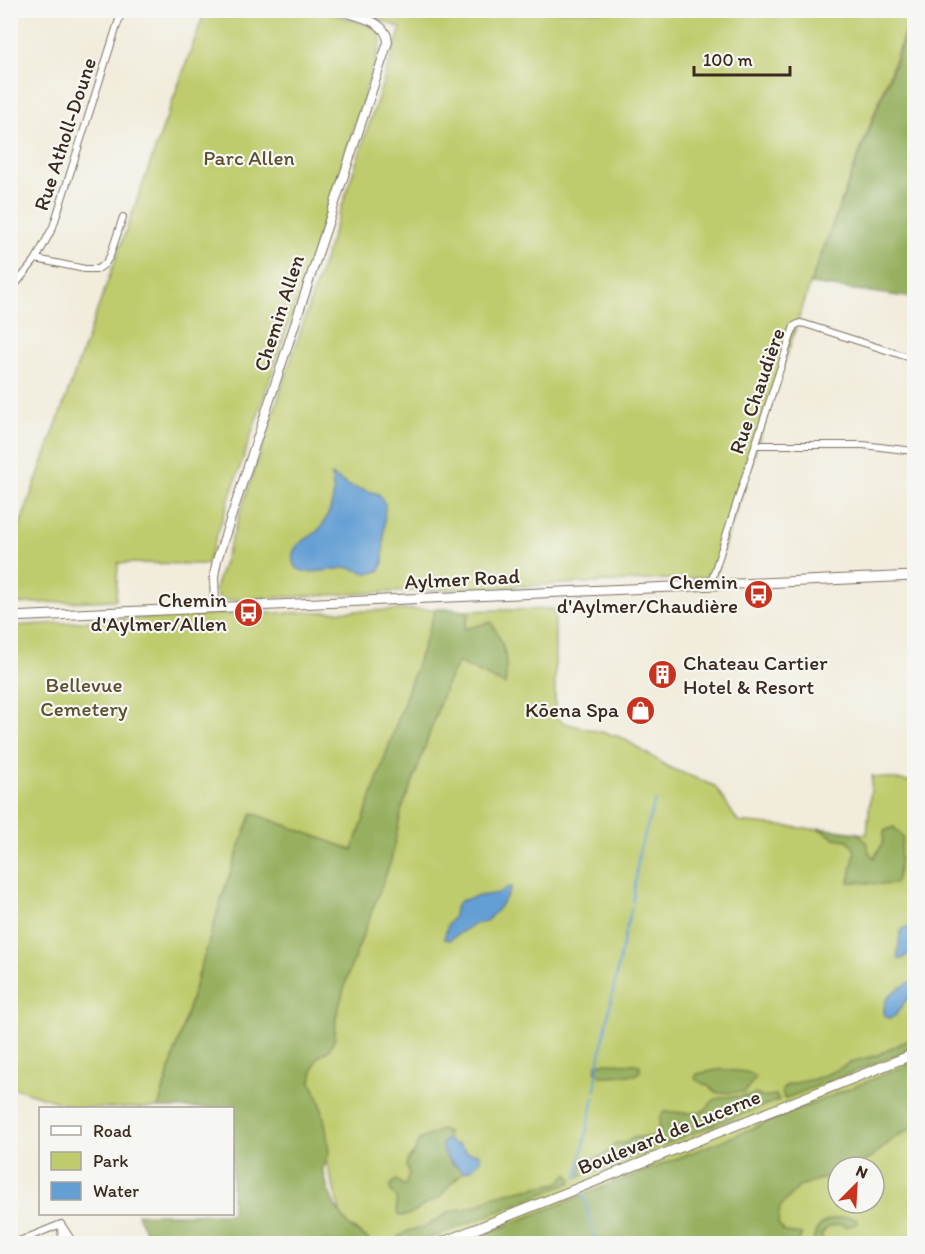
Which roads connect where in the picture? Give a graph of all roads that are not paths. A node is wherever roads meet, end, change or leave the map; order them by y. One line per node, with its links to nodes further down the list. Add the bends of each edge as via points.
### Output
1 (122, 10): 4 (street, Rue Atholl-Doune, via 53,227)
2 (338, 10): 11 (street, Chemin Allen, via 379,25 388,42 218,560)
3 (123, 217): 4 (street, via 110,256 98,268)
4 (36, 259): 5 (street, Rue Atholl-Doune)
5 (10, 293)
6 (915, 359): 7 (street, Rue Chaudière, via 800,323 794,326)
7 (755, 445): 8 (street, via 863,445); 10 (street, Rue Chaudière)
8 (915, 451)
9 (915, 576): 10 (main road, Aylmer Road)
10 (710, 585): 11 (main road, Aylmer Road)
11 (215, 606): 12 (main road, Aylmer Road)
12 (10, 617)
13 (915, 1054): 18 (main road, Boulevard de Lucerne)
14 (61, 1224): 15 (street); 16 (street); 17 (street)
15 (12, 1244)
16 (62, 1244)
17 (74, 1244)
18 (438, 1244)

